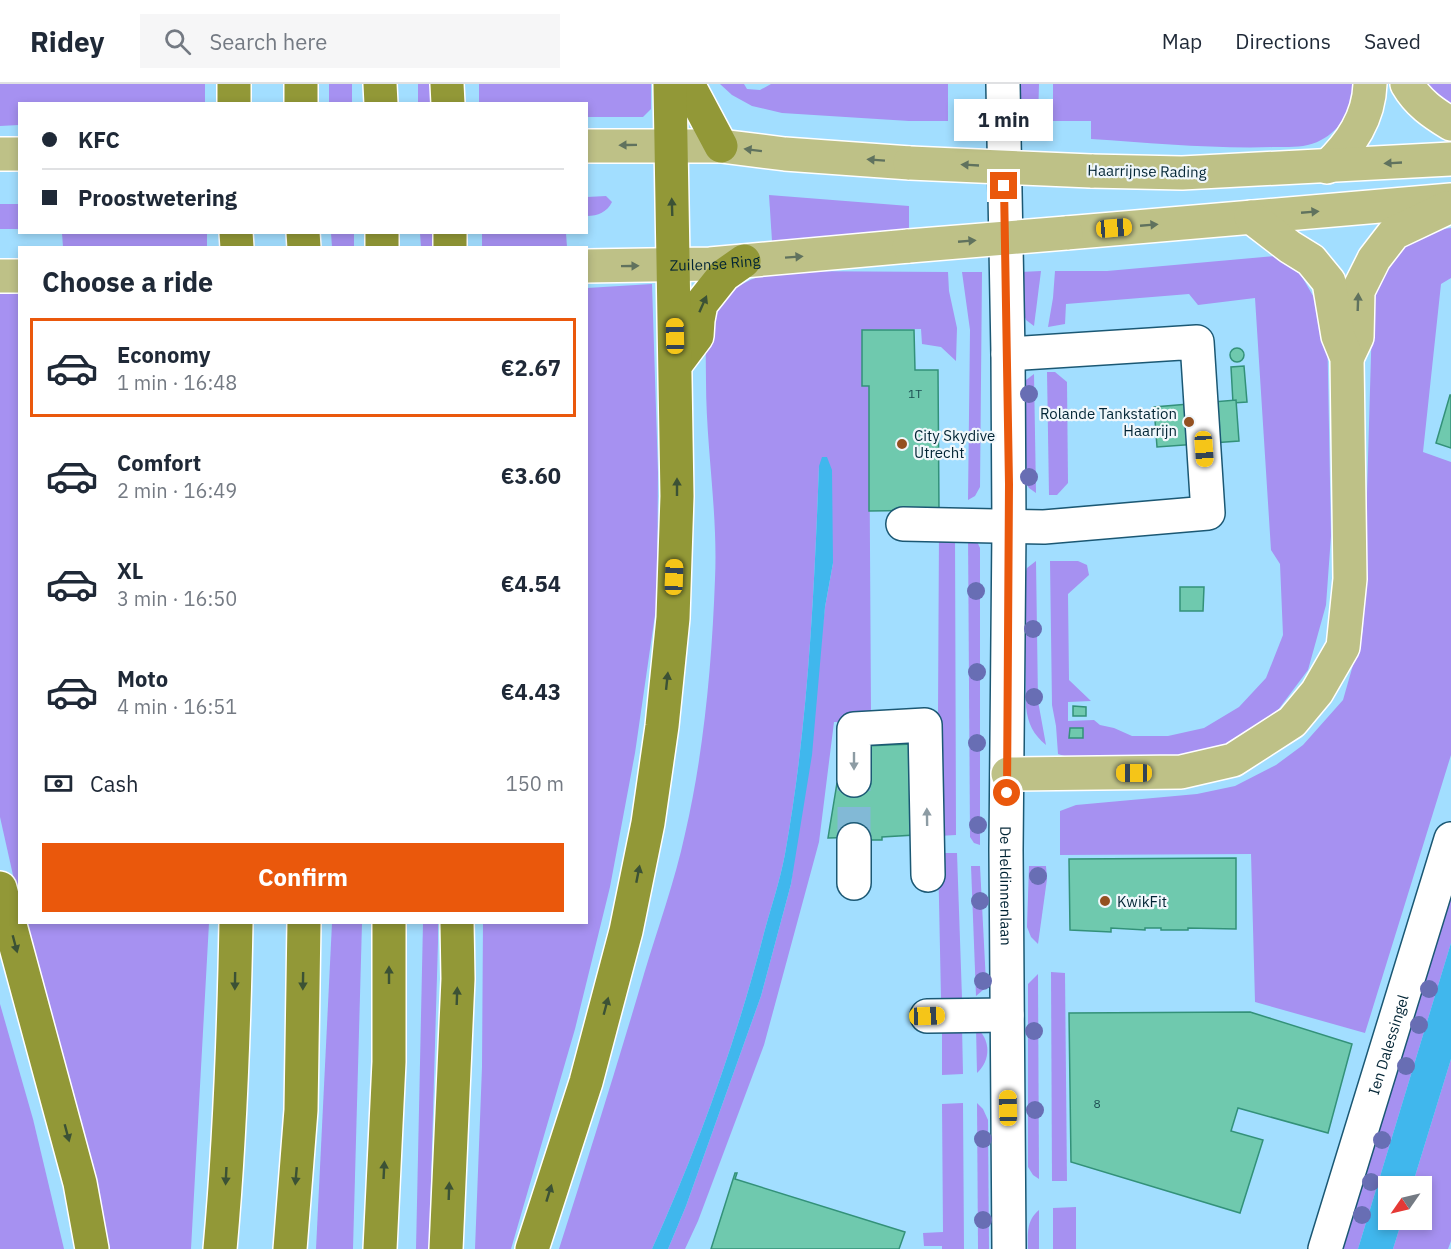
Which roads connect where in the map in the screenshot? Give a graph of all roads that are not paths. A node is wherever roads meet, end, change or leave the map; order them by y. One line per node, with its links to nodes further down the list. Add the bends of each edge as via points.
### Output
1 (234, 84): 10 (highway)
2 (301, 84): 11 (highway)
3 (380, 84): 12 (highway)
4 (447, 84): 13 (highway)
5 (670, 84): 15 (highway)
6 (688, 84): 17 (highway)
7 (1003, 84): 30 (street, De Heldinnenlaan)
8 (1370, 84): 21 (main road, via 1370,102 1360,124 1346,148)
9 (1407, 84): 14 (main road, via 1431,112)
10 (234, 102)
11 (301, 102)
12 (381, 102)
13 (448, 102)
14 (1451, 124)
15 (670, 145): 16 (main road, one-way to 16); 17 (main road); 26 (highway, one-way to 15)
16 (588, 146)
17 (721, 146): 21 (main road, Haarrijnse Rading, one-way to 17, bridge, via 1182,173 1091,171 910,163)
18 (0, 154): 19 (main road)
19 (18, 154)
20 (1451, 159): 21 (main road, Haarrijnse Rading, one-way to 21)
21 (1328, 167)
22 (1451, 200): 24 (main road, one-way to 22)
23 (1451, 207): 31 (main road, one-way to 23, via 1357,337 1358,291 1374,260 1394,233)
24 (1251, 217): 25 (main road, Zuilense Ring, one-way to 24, bridge); 31 (main road, via 1311,261 1329,282 1338,336)
25 (744, 261): 26 (main road, Zuilense Ring); 32 (highway, one-way to 25, via 697,336 701,304 724,275)
26 (673, 265): 27 (main road, Zuilense Ring, one-way to 26); 32 (highway)
27 (588, 266)
28 (0, 276): 29 (main road)
29 (18, 276)
30 (1008, 354): 34 (street, De Heldinnenlaan); 34 (street, via 1197,342 1208,513)
31 (1347, 358): 35 (main road, via 1350,579 1343,647 1317,692 1292,723 1233,760 1180,772)
32 (676, 363): 53 (highway, one-way to 32, via 588,1072 626,931 648,823 673,618)
33 (903, 524): 34 (street)
34 (1009, 528): 35 (street, De Heldinnenlaan)
35 (1008, 774): 46 (street, De Heldinnenlaan)
36 (854, 780): 39 (street, one-way to 36, via 925,725 854,729)
37 (1451, 839): 55 (street, Ien Dalessingel)
38 (854, 840): 40 (street)
39 (928, 875)
40 (854, 883)
41 (0, 888): 48 (highway, one-way to 48, via 80,1183)
42 (236, 924): 49 (highway, one-way to 49, via 234,1042)
43 (304, 924): 50 (highway, one-way to 50, via 301,1110)
44 (389, 924): 51 (highway, one-way to 44, via 389,1062)
45 (457, 924): 52 (highway, one-way to 45)
46 (1008, 1015): 47 (street); 54 (street, De Heldinnenlaan)
47 (927, 1016)
48 (92, 1249)
49 (220, 1249)
50 (290, 1249)
51 (380, 1249)
52 (446, 1249)
53 (532, 1249)
54 (1009, 1249)
55 (1325, 1249)

